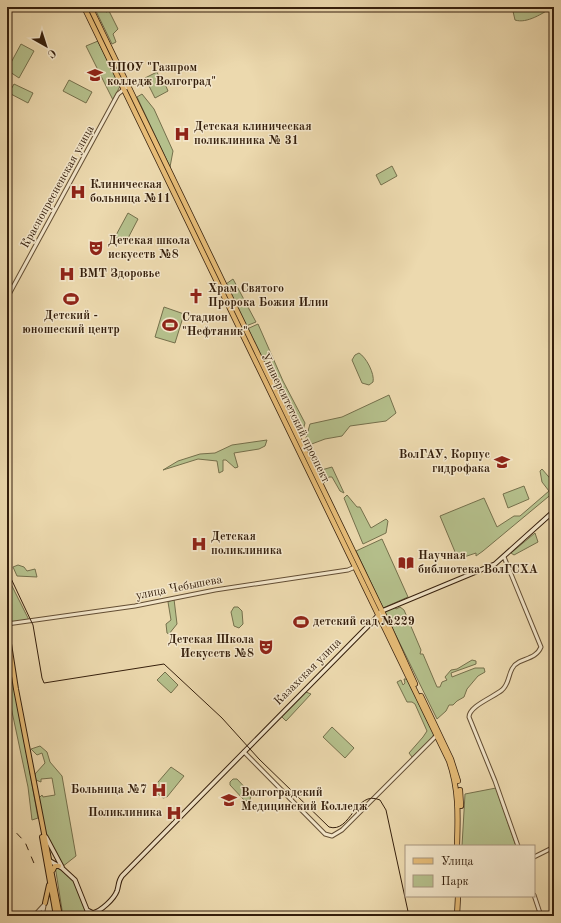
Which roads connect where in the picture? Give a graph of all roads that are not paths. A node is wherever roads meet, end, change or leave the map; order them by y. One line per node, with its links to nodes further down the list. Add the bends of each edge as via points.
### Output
1 (84, 7): 3 (highway, Университетский проспект)
2 (90, 7): 3 (highway, Университетский проспект)
3 (126, 87): 4 (street, Краснопресненская улица, via 116,99); 6 (highway, Университетский проспект)
4 (7, 298)
5 (554, 511): 7 (main road, Казахская улица)
6 (332, 515): 8 (highway, Университетский проспект); 9 (highway, Университетский проспект)
7 (504, 557): 9 (main road, Казахская улица, via 488,568 462,576); 17 (street, via 541,647 534,655 516,664 501,691 472,710 469,717)
8 (355, 567): 9 (highway, Университетский проспект); 10 (street, улица Чебышева, via 195,593 135,606)
9 (380, 612): 12 (highway, Университетский проспект); 13 (main road, Казахская улица)
10 (7, 624)
11 (7, 632): 14 (main road)
12 (438, 734): 13 (street, via 342,830 332,836 326,834); 16 (highway, Университетский проспект, via 451,759 459,783)
13 (244, 752): 21 (main road, Казахская улица, via 122,876 118,881 117,892 99,911 89,912 76,882)
14 (38, 805): 15 (main road); 20 (main road)
15 (44, 834): 20 (main road); 21 (main road)
16 (459, 845)
17 (518, 845)
18 (554, 847): 19 (street)
19 (535, 856)
20 (48, 861): 21 (main road); 22 (main road); 23 (main road)
21 (61, 867): 22 (main road, via 55,866)
22 (53, 870): 32 (main road)
23 (49, 879): 26 (main road); 27 (main road)
24 (457, 897): 33 (highway)
25 (535, 897): 34 (street)
26 (44, 904): 27 (main road, via 49,901); 28 (street); 30 (street)
27 (54, 904): 31 (main road)
28 (34, 916): 29 (street)
29 (38, 916)
30 (42, 916)
31 (56, 916)
32 (60, 916)
33 (456, 916)
34 (541, 916)

